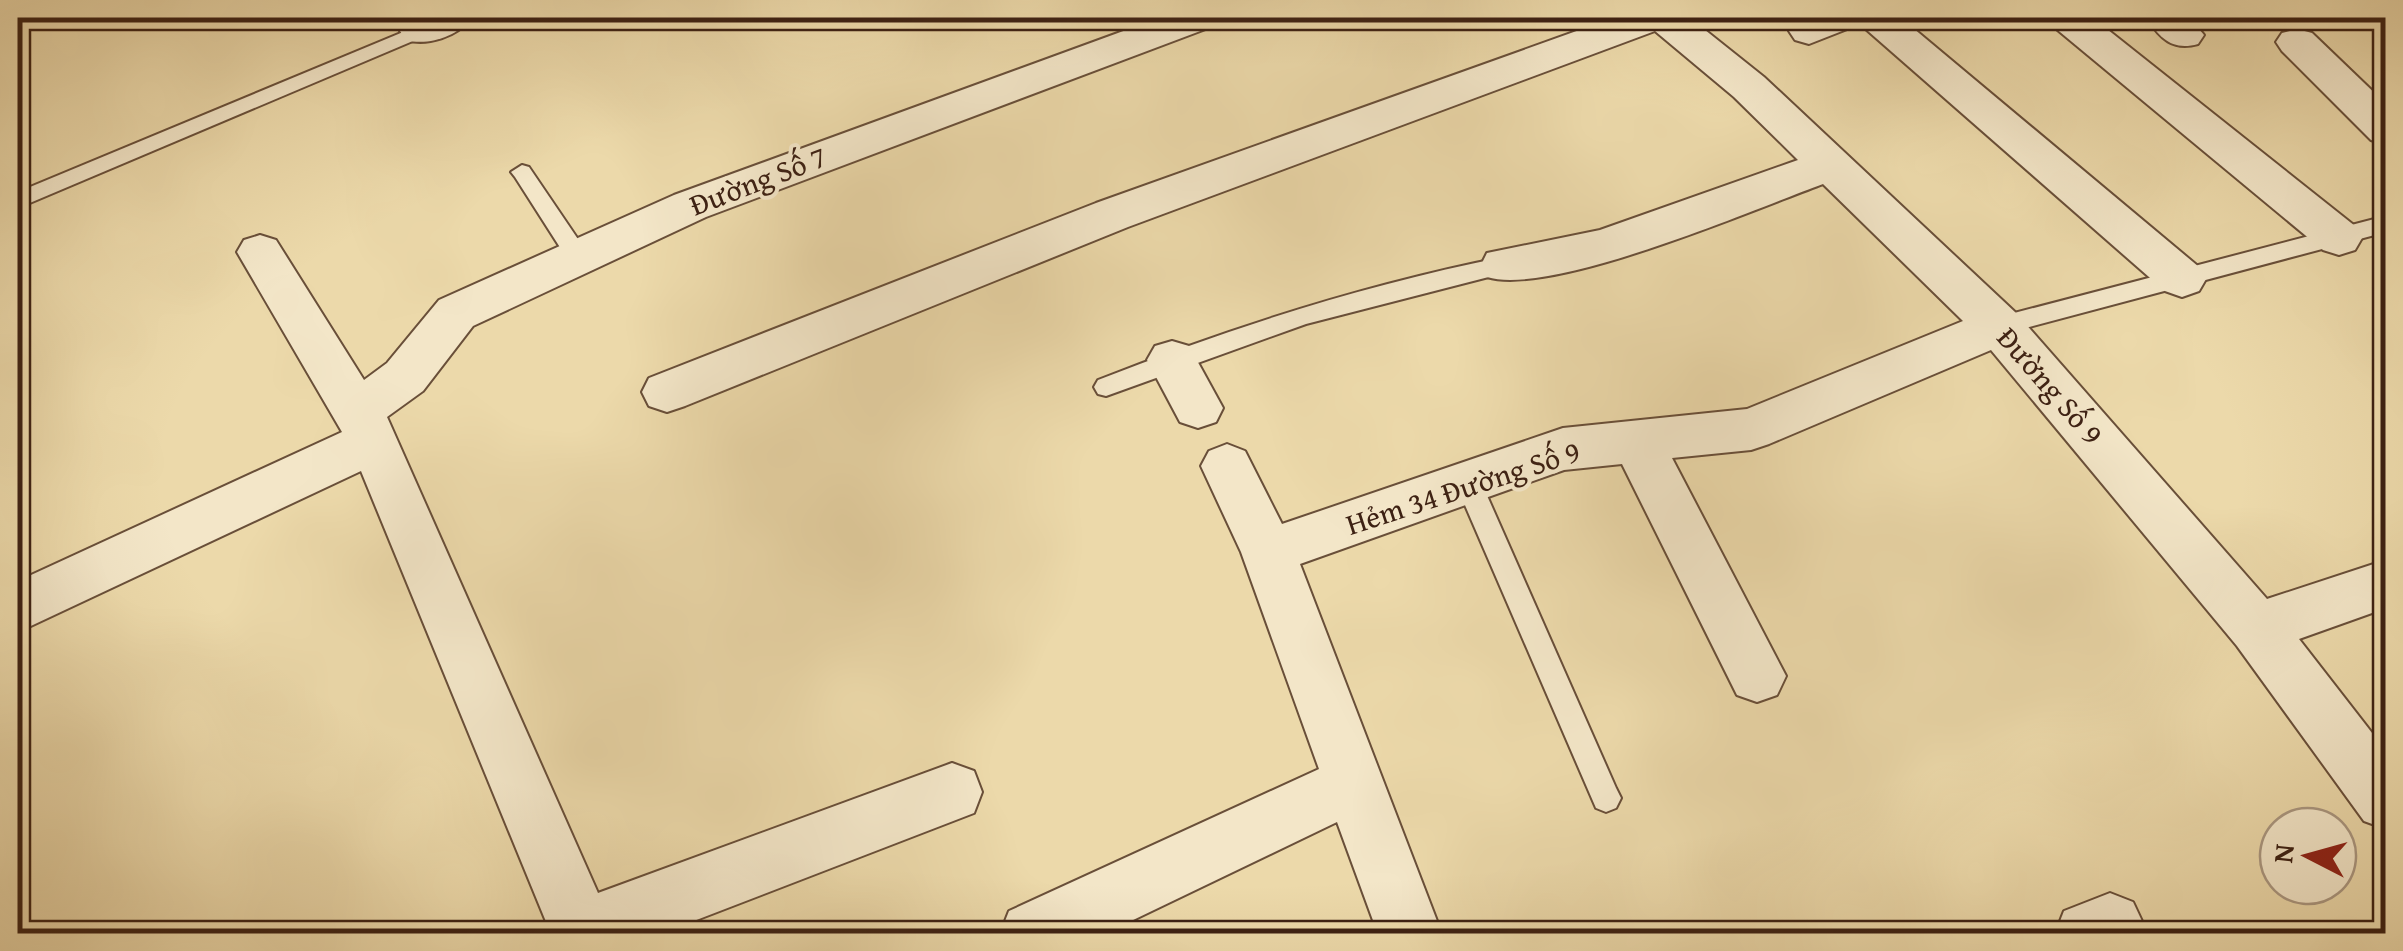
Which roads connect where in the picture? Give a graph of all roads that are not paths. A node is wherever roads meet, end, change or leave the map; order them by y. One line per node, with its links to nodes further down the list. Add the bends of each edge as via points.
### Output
1 (1196, 18): 15 (street, Đường Số 7, via 690,206)
2 (1651, 18): 21 (street, via 1112,215)
3 (1666, 18): 9 (street, Đường Số 9)
4 (1876, 18): 17 (street)
5 (2068, 18): 13 (street)
6 (435, 24): 11 (lane)
7 (2296, 42): 8 (street)
8 (2386, 130)
9 (1830, 165): 16 (street, via 1606,246); 18 (street, Đường Số 9)
10 (522, 172): 15 (lane)
11 (18, 200)
12 (2386, 224): 13 (lane)
13 (2339, 238): 17 (lane)
14 (260, 252): 23 (street)
15 (578, 257): 23 (street, Đường Số 7, via 456,314)
16 (1504, 265): 19 (lane, via 1358,300)
17 (2182, 279): 18 (lane)
18 (1999, 326): 24 (street, Hẻm 34 Đường Số 9, via 1751,429); 30 (street, Đường Số 9)
19 (1172, 360): 20 (lane); 22 (street)
20 (1106, 387)
21 (667, 392)
22 (1198, 408)
23 (366, 426): 29 (street, Đường Số 7); 36 (street)
24 (1637, 441): 26 (street, Hẻm 34 Đường Số 9, via 1563,449); 31 (street)
25 (1228, 466): 27 (street)
26 (1468, 482): 27 (street, Hẻm 34 Đường Số 9); 34 (lane)
27 (1268, 552): 32 (street)
28 (2386, 584): 30 (street)
29 (18, 607)
30 (2258, 628): 35 (street, Đường Số 9)
31 (1757, 676)
32 (1352, 784): 37 (street); 38 (street)
33 (952, 792): 36 (street)
34 (1606, 798)
35 (2386, 800)
36 (580, 932)
37 (1032, 934)
38 (1410, 934)
39 (2087, 934): 40 (street, via 2110,924)
40 (2116, 934)

